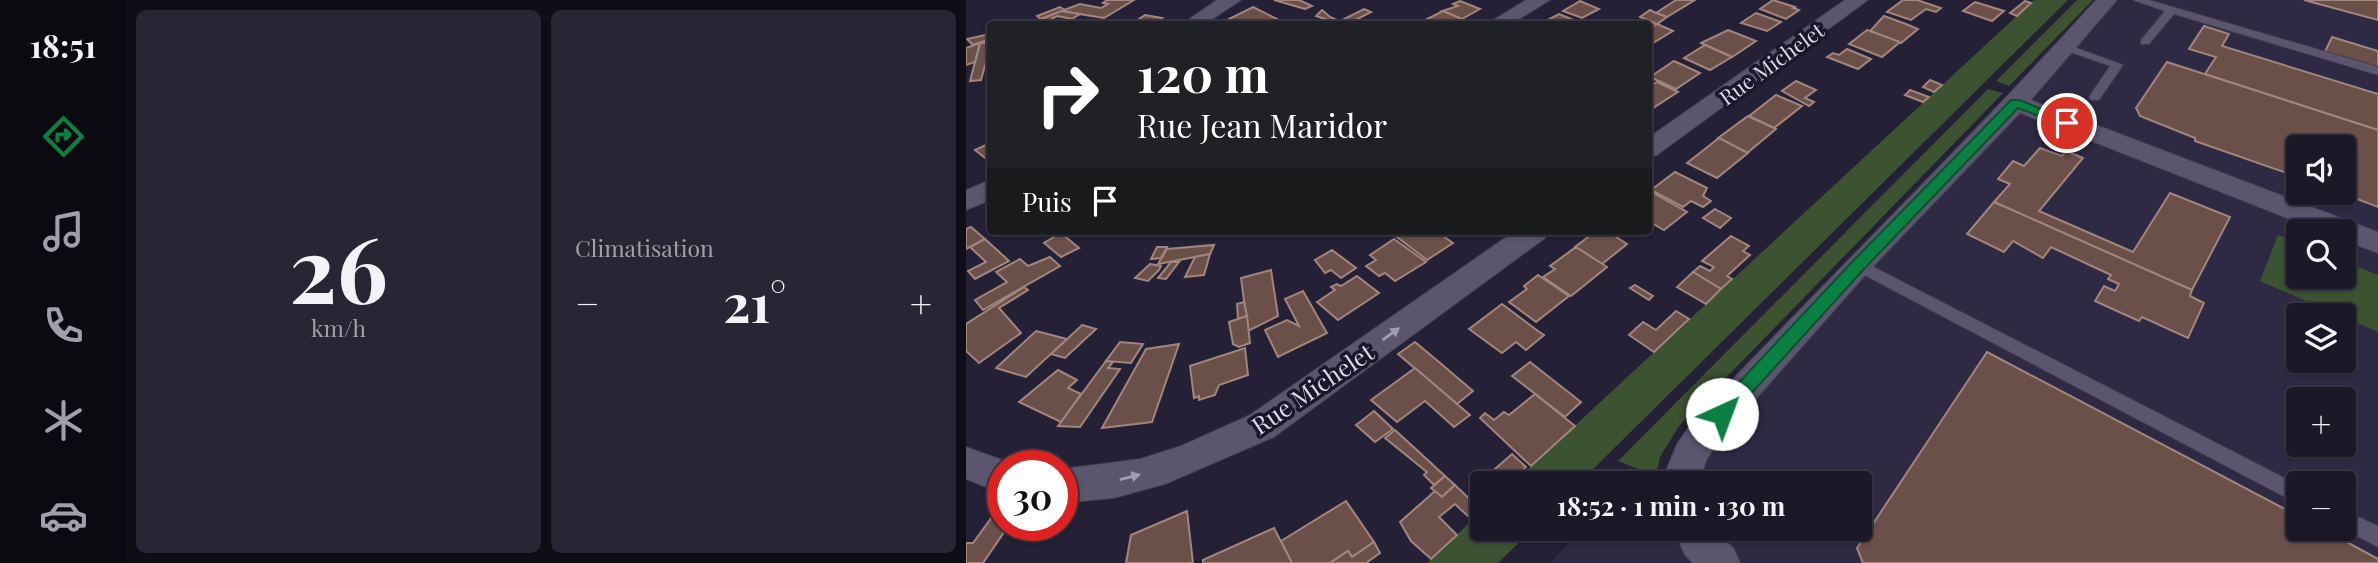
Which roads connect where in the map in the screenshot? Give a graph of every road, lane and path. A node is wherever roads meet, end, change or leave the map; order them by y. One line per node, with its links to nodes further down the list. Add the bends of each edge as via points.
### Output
1 (1231, 0): 7 (street)
2 (1540, 0): 8 (street)
3 (1858, 0): 14 (street, Rue Michelet)
4 (2107, 0): 10 (street)
5 (2138, 0): 6 (lane)
6 (2172, 10): 9 (lane); 11 (lane)
7 (1197, 21)
8 (1502, 21)
9 (2145, 42)
10 (2063, 46): 12 (lane, via 2117,65); 13 (street)
11 (2378, 71)
12 (2095, 97)
13 (2016, 103): 18 (street); 19 (street)
14 (1652, 147)
15 (987, 190): 16 (street)
16 (966, 201)
17 (1529, 235): 23 (street, Rue Michelet, one-way to 17, via 1159,470 1262,426)
18 (2378, 243)
19 (1858, 265): 22 (street, via 1705,432); 24 (lane)
20 (966, 463): 21 (street)
21 (987, 471)
22 (1684, 471)
23 (1078, 484)
24 (2286, 489)
25 (2356, 526): 26 (lane)
26 (2378, 537)
27 (1698, 541): 28 (street)
28 (1720, 563)

